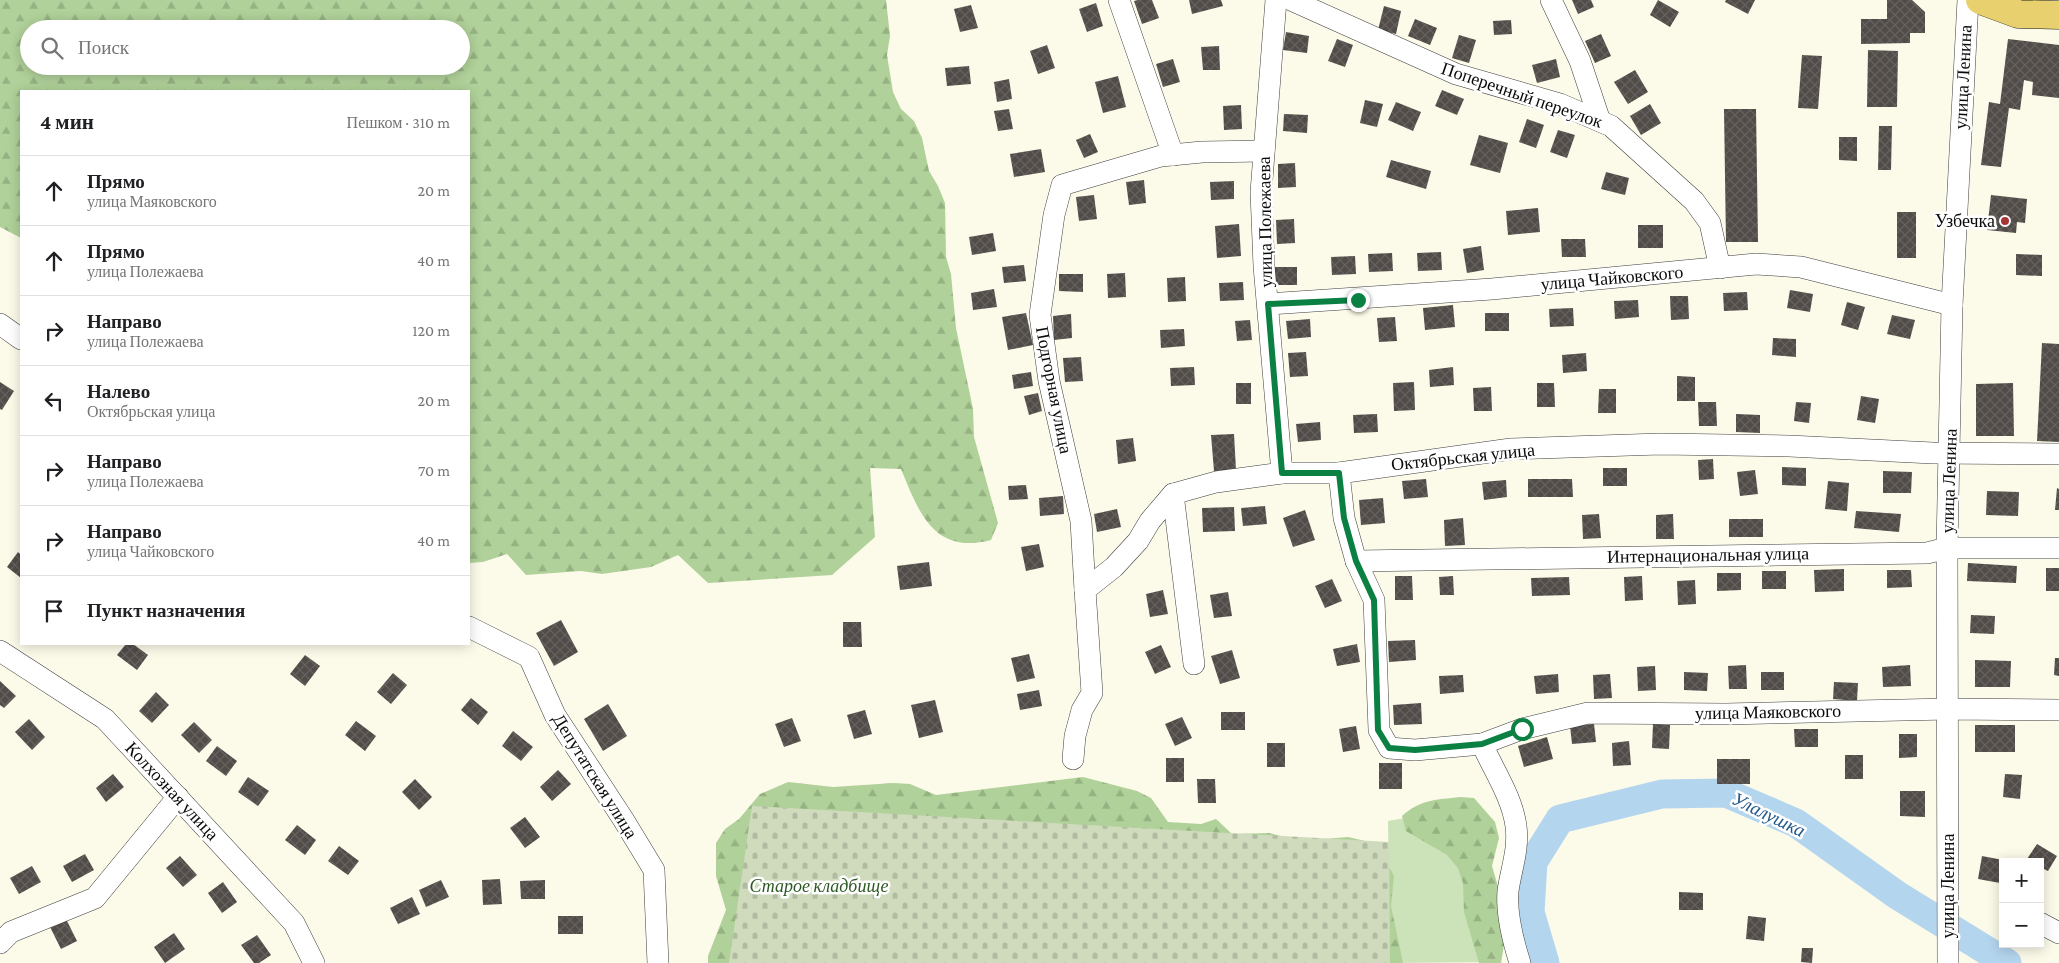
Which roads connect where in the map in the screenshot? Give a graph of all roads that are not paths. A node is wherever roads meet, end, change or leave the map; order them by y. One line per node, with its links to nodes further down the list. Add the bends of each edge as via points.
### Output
1 (1119, 0): 10 (street)
2 (1276, 0): 9 (street, улица Полежаева)
3 (1291, 0): 8 (street, Поперечный переулок, via 1456,74 1560,104)
4 (1551, 0): 8 (street, via 1580,61)
5 (1968, 0): 13 (street, улица Ленина)
6 (1980, 0): 7 (main road, via 2018,14)
7 (2059, 15)
8 (1600, 121): 11 (street, Поперечный переулок, via 1611,126 1694,201 1710,223)
9 (1264, 151): 10 (street, Подгорная улица); 12 (street, улица Полежаева, via 1261,192)
10 (1173, 155): 24 (street, Подгорная улица, via 1109,170 1062,186 1054,215 1040,315 1049,381 1081,521)
11 (1720, 268): 12 (street, улица Чайковского, via 1358,300); 13 (street, улица Чайковского, via 1756,264 1801,267)
12 (1268, 304): 18 (street, улица Полежаева)
13 (1952, 304): 16 (street, улица Ленина)
14 (0, 324): 15 (street)
15 (20, 338)
16 (1950, 453): 17 (street, Октябрьская улица); 19 (street, Октябрьская улица, via 1789,446 1630,445 1512,449); 21 (street, улица Ленина)
17 (2059, 454)
18 (1282, 473): 19 (street, Октябрьская улица); 20 (street, Октябрьская улица, via 1216,482)
19 (1339, 473): 23 (street, via 1344,518)
20 (1173, 494): 24 (street, via 1114,567); 27 (street)
21 (1947, 548): 22 (street, Интернациональная улица); 23 (street, Интернациональная улица, via 1927,553); 28 (street, улица Ленина)
22 (2059, 548)
23 (1356, 561): 30 (street, via 1374,600 1378,730 1389,748 1415,750)
24 (1085, 590): 31 (street, via 1092,693 1082,710)
25 (470, 628): 37 (street, Депутатская улица, via 529,657 555,715 654,870)
26 (0, 651): 32 (street, Колхозная улица, via 105,719)
27 (1194, 664)
28 (1948, 709): 29 (street, улица Маяковского); 30 (street, улица Маяковского, via 1726,714 1588,713 1522,729); 39 (street, улица Ленина)
29 (2059, 710)
30 (1482, 744): 38 (street, via 1510,802 1516,827 1516,861 1508,892 1512,938)
31 (1073, 759)
32 (178, 797): 35 (street, via 95,898 11,932); 36 (street, Колхозная улица, via 294,923)
33 (2044, 925): 34 (street)
34 (2059, 933)
35 (0, 943)
36 (314, 963)
37 (658, 963)
38 (1520, 963)
39 (1948, 963)

